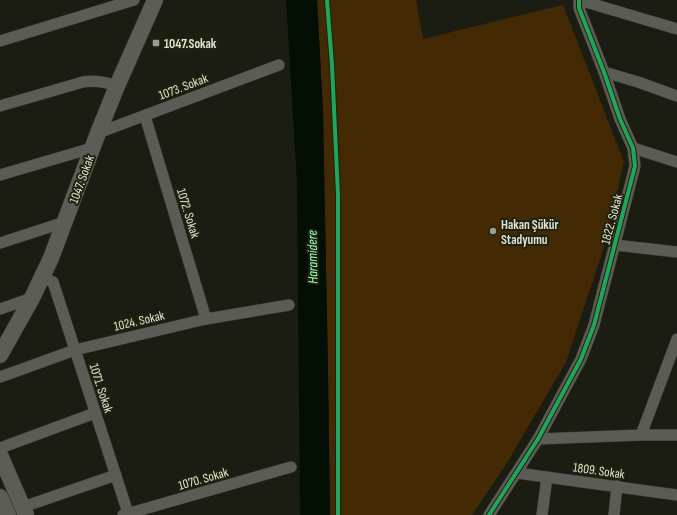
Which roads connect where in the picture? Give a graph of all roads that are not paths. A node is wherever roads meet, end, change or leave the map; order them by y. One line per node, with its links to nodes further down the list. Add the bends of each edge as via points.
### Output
1 (134, 0): 5 (street)
2 (155, 0): 8 (main road, 1047. Sokak)
3 (579, 0): 4 (street); 7 (street, 1822. Sokak, via 579,8)
4 (677, 30)
5 (0, 41)
6 (278, 65): 11 (street, 1073. Sokak)
7 (604, 72): 9 (street); 13 (street, 1822. Sokak)
8 (117, 86): 10 (street, via 106,82 83,82); 12 (main road, 1047. Sokak)
9 (677, 96)
10 (0, 106)
11 (145, 116): 12 (street, 1073. Sokak); 24 (street, 1072. Sokak)
12 (95, 141): 15 (street, 1073. Sokak); 16 (main road, 1047. Sokak)
13 (633, 148): 14 (street); 18 (street, 1822. Sokak, via 635,166)
14 (677, 162)
15 (0, 175)
16 (65, 222): 17 (street); 20 (main road, 1047. Sokak)
17 (0, 243)
18 (615, 245): 19 (street); 32 (street, 1822. Sokak, via 594,326 581,359)
19 (677, 252)
20 (43, 277): 21 (main road, 1047. Sokak); 26 (street, 1071. Sokak, via 53,282)
21 (32, 298): 23 (street); 27 (main road, 1047. Sokak)
22 (289, 305): 24 (street, 1024. Sokak)
23 (0, 309)
24 (206, 319): 26 (street, 1024. Sokak)
25 (677, 340): 30 (street)
26 (75, 350): 28 (street, 1024. Sokak); 29 (street, 1071. Sokak)
27 (0, 355)
28 (0, 377)
29 (95, 413): 33 (street); 37 (street, 1071. Sokak)
30 (641, 435): 31 (street); 32 (street)
31 (677, 435)
32 (538, 439): 36 (street, 1822. Sokak)
33 (0, 448)
34 (0, 455): 42 (main road)
35 (291, 467): 44 (street, 1070. Sokak)
36 (517, 473): 38 (street, 1809. Sokak); 45 (street, 1822. Sokak)
37 (116, 475): 42 (street); 44 (street, 1071. Sokak)
38 (547, 477): 39 (street, 1809. Sokak); 46 (street)
39 (617, 486): 40 (street, 1809. Sokak); 47 (street)
40 (677, 495)
41 (0, 497): 43 (main road)
42 (24, 511)
43 (5, 514)
44 (125, 514)
45 (489, 515)
46 (542, 515)
47 (614, 515)

